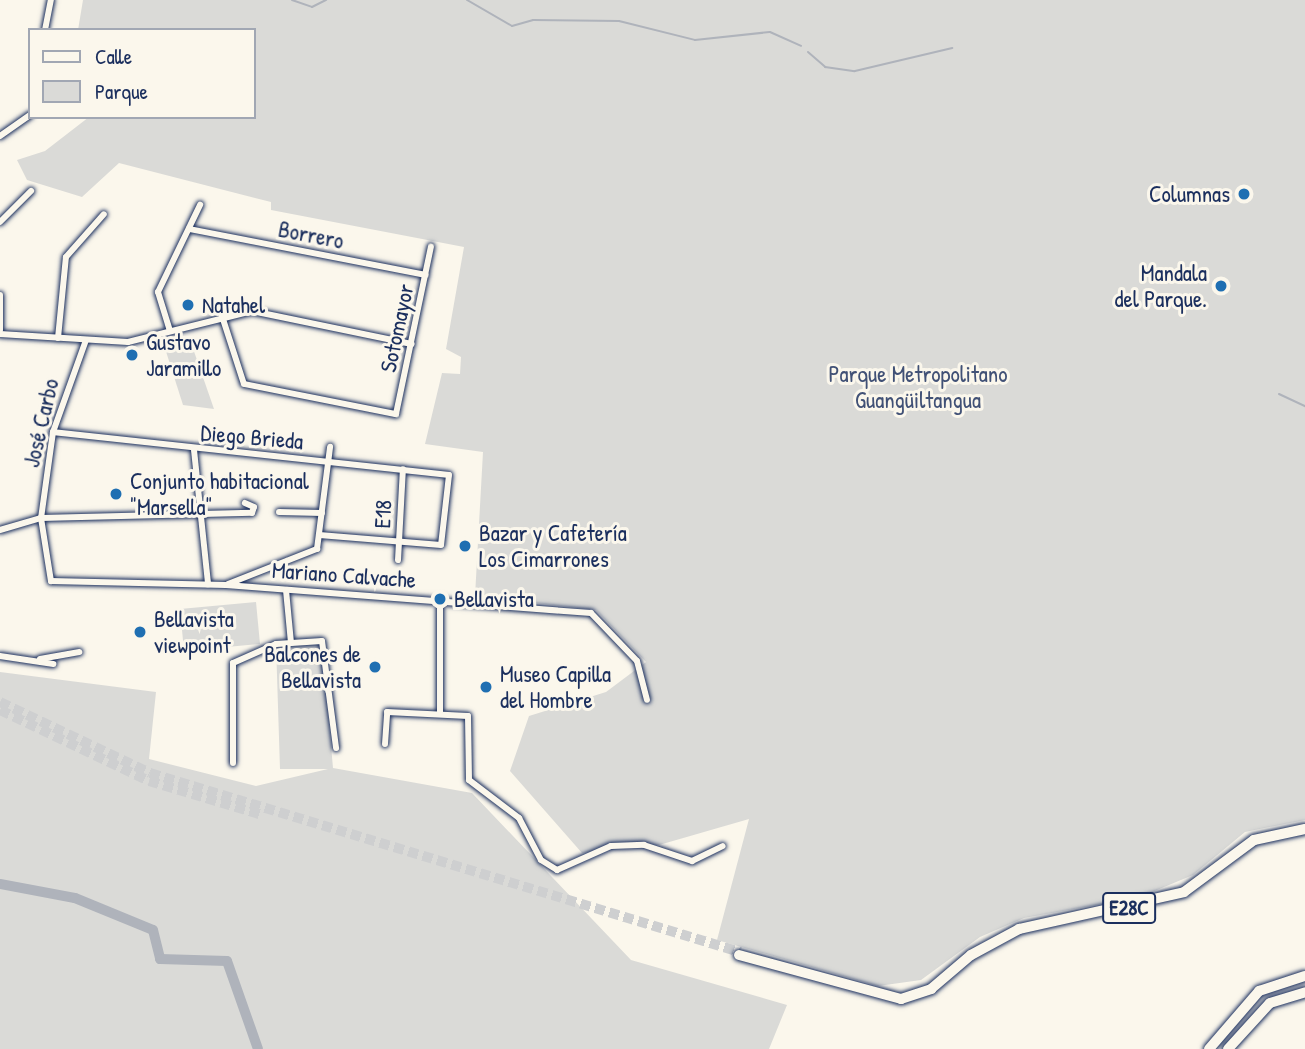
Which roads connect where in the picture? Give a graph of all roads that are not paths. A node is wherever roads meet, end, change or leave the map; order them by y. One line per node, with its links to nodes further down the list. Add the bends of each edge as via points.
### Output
1 (51, 0): 2 (street)
2 (45, 28)
3 (28, 116): 4 (street)
4 (0, 136)
5 (31, 191): 8 (street)
6 (200, 205): 9 (street)
7 (104, 214): 16 (street, via 66,257)
8 (0, 222)
9 (189, 229): 11 (street, Borrero); 14 (street, via 158,292)
10 (431, 247): 11 (street, Sotomayor)
11 (426, 275): 18 (street, Sotomayor)
12 (0, 295): 15 (street)
13 (222, 316): 14 (street); 18 (street, via 257,312); 18 (street, Sotomayor, via 244,384 394,415)
14 (170, 331): 17 (street, via 133,341)
15 (0, 332): 16 (street)
16 (58, 338): 17 (street)
17 (86, 340): 19 (street, José Carbo)
18 (412, 344)
19 (52, 432): 21 (street, Diego Brieda); 28 (street, José Carbo)
20 (330, 447): 22 (street)
21 (194, 450): 22 (street, Diego Brieda); 25 (street)
22 (328, 461): 23 (street, Diego Brieda); 27 (street)
23 (403, 469): 31 (street, E18); 31 (street, Diego Brieda, via 449,475 442,544)
24 (245, 503): 25 (street, via 254,507 252,513)
25 (198, 512): 28 (street); 33 (street)
26 (279, 512): 27 (street)
27 (322, 513): 30 (street)
28 (41, 517): 29 (street); 33 (street, Mariano Calvache, via 47,574 54,582)
29 (0, 530)
30 (319, 535): 31 (street); 34 (street, via 316,549)
31 (399, 542): 32 (street, E18)
32 (398, 560)
33 (208, 584): 34 (street, Mariano Calvache)
34 (226, 584): 35 (street, Mariano Calvache)
35 (286, 590): 36 (street, Mariano Calvache); 37 (street)
36 (440, 599): 42 (street, Mariano Calvache, via 599,616 638,661); 43 (street)
37 (291, 643): 45 (street, via 322,642); 46 (street, via 233,662)
38 (79, 652): 40 (street)
39 (0, 656): 40 (street)
40 (38, 660): 41 (street)
41 (52, 664)
42 (647, 700)
43 (440, 713): 44 (street, via 387,712); 48 (street, via 468,716 468,773 473,785 519,818 541,860 557,870 611,846 644,845 692,861)
44 (385, 744)
45 (336, 748)
46 (233, 763)
47 (1305, 830): 49 (main road, E28C, via 1254,840 1184,892 1018,929 946,975 897,994)
48 (723, 846)
49 (739, 953)
50 (1305, 976): 52 (highway, via 1259,991)
51 (1305, 992): 53 (highway, via 1270,1003)
52 (1209, 1049)
53 (1228, 1049)

